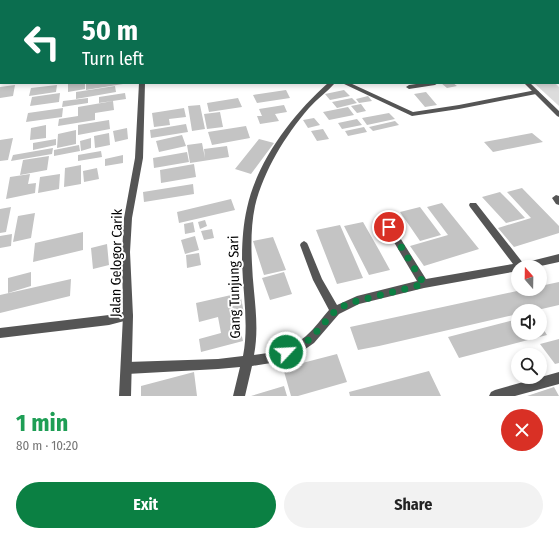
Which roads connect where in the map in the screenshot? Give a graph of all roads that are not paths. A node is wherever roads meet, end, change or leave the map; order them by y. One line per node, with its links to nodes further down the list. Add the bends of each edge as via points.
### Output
1 (142, 84): 18 (street, Jalan Gelogor Carik, via 139,158 128,218)
2 (331, 84): 20 (street, Gang Tunjung Sari, via 307,104 267,164 251,206 247,252 252,322)
3 (347, 84): 7 (street, via 412,114)
4 (427, 84): 6 (street)
5 (528, 84): 7 (street)
6 (410, 86)
7 (536, 92): 8 (street)
8 (559, 115)
9 (473, 205): 13 (street)
10 (389, 227): 16 (street)
11 (304, 245): 17 (street, via 318,280)
12 (559, 258): 14 (street)
13 (515, 260)
14 (547, 261)
15 (511, 269): 16 (street)
16 (424, 284): 17 (street, via 357,300)
17 (335, 311): 20 (street, via 310,339 300,346 271,358)
18 (128, 316): 19 (street); 21 (street, Jalan Gelogor Carik)
19 (0, 333)
20 (246, 361): 21 (street); 24 (street, Gang Tunjung Sari)
21 (127, 368): 23 (street, Jalan Gelogor Carik)
22 (559, 378): 25 (street)
23 (125, 396)
24 (239, 396)
25 (495, 396)

